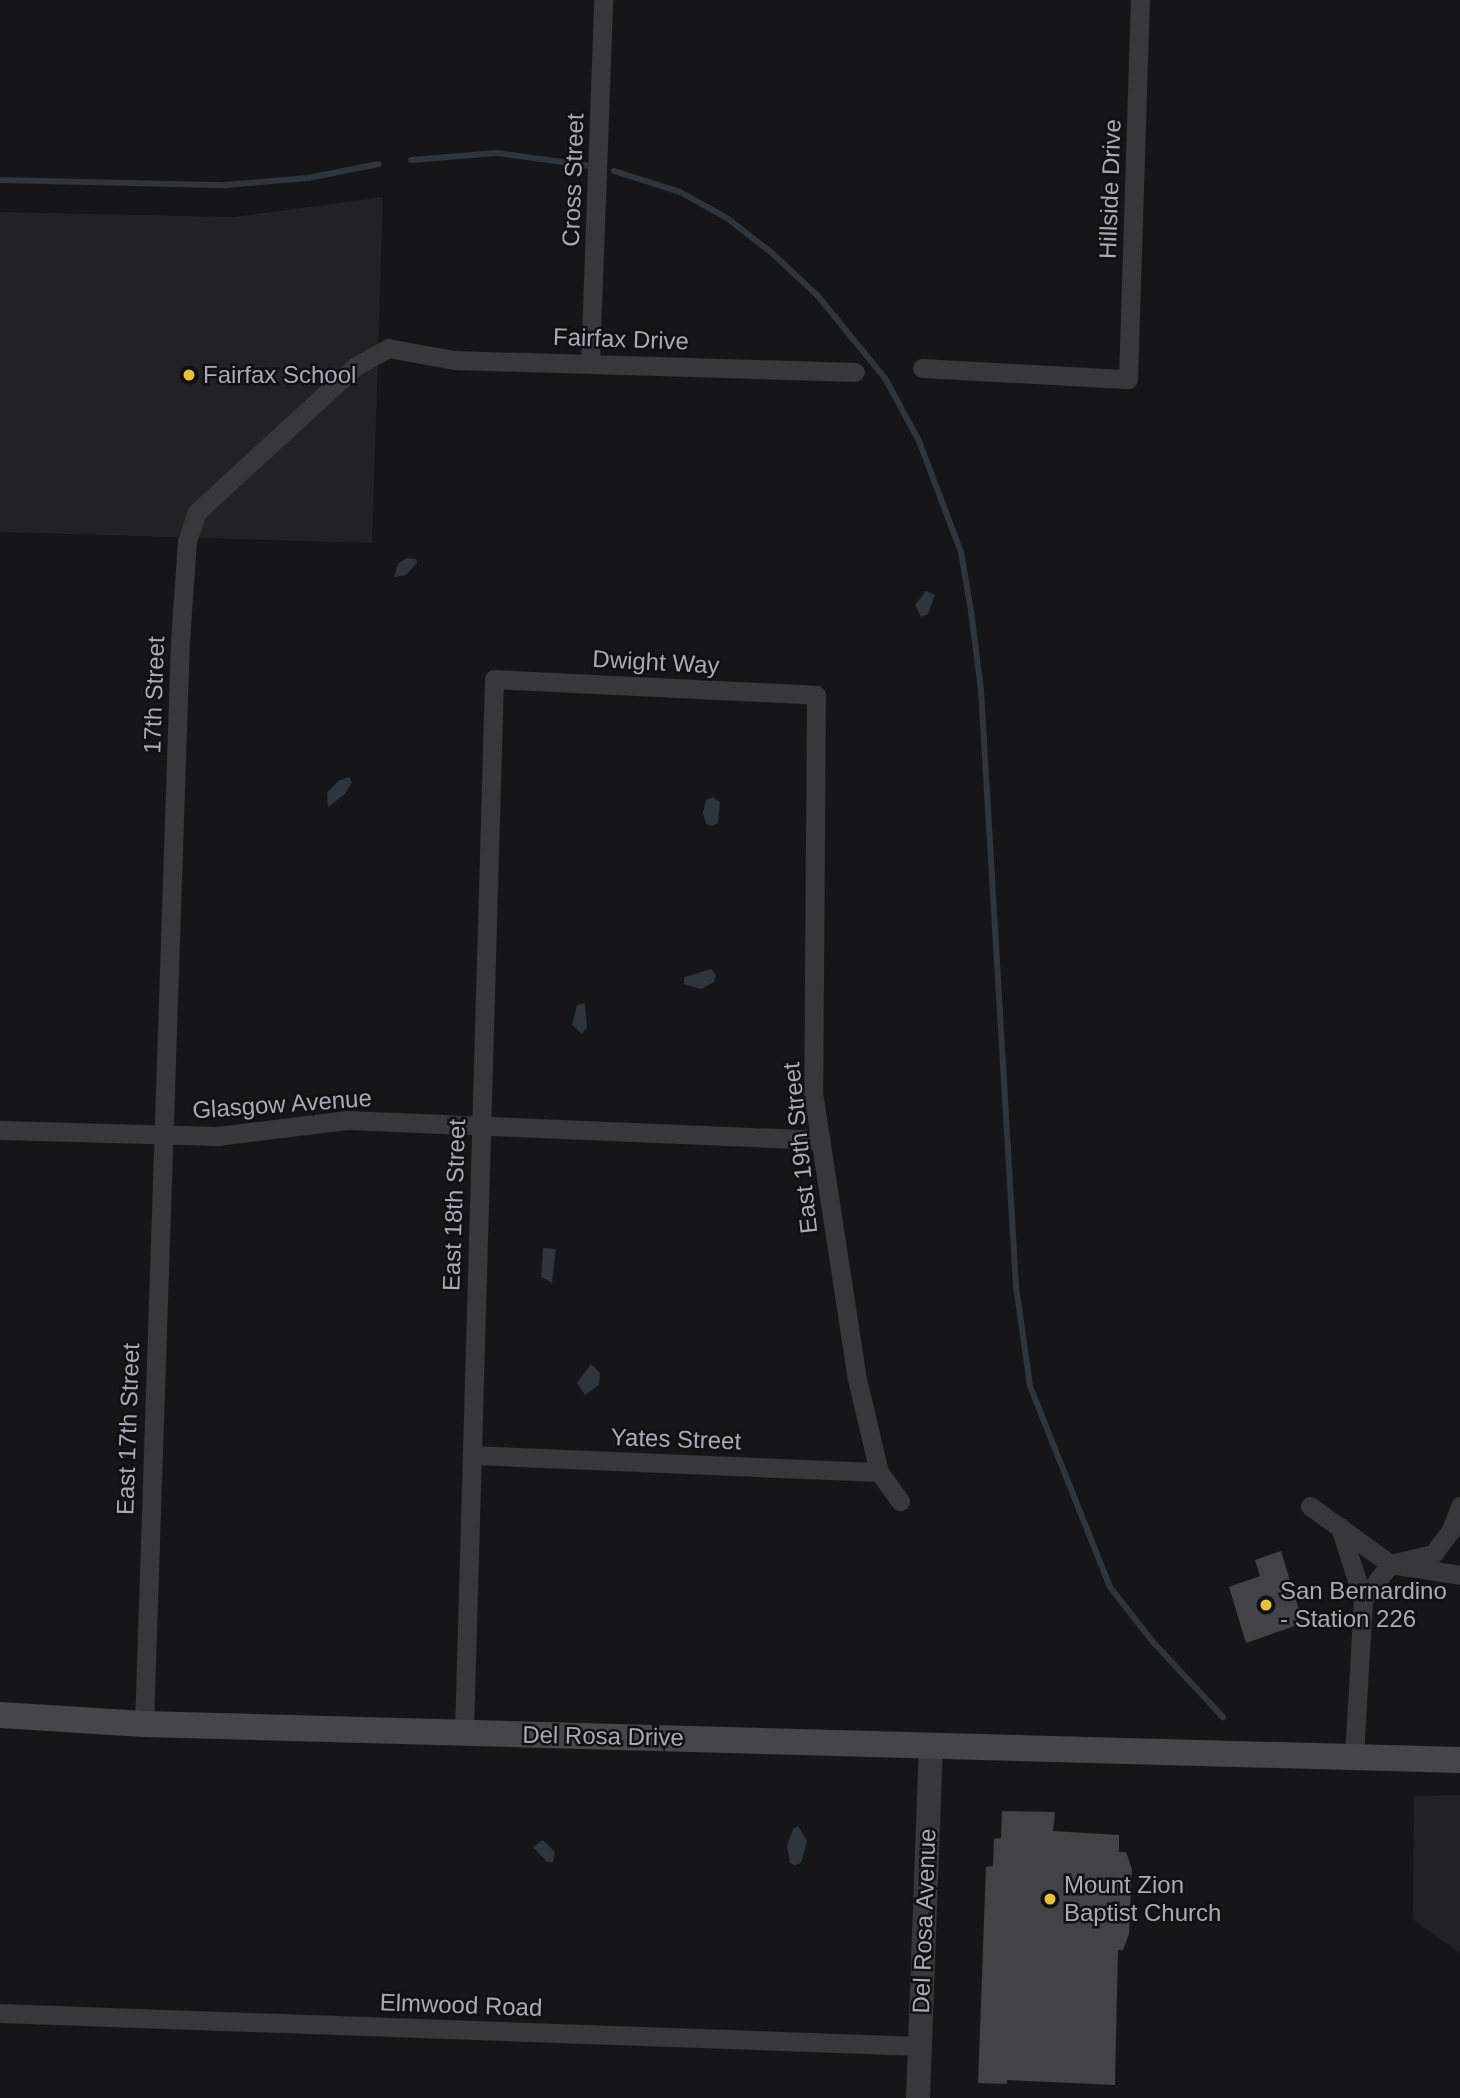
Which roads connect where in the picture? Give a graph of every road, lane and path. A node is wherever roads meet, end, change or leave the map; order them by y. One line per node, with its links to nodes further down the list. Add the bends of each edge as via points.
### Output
1 (603, 0): 4 (street, Cross Street)
2 (1140, 0): 5 (street, Hillside Drive, via 1128,379)
3 (388, 348): 4 (street, Fairfax Drive, via 454,360); 11 (street, 17th Street, via 356,366 197,512 187,541)
4 (590, 362): 6 (street, Fairfax Drive)
5 (922, 368)
6 (855, 372)
7 (494, 679): 8 (street, Dwight Way); 9 (street, East 18th Street)
8 (816, 695): 12 (street, East 19th Street, via 813,1092)
9 (481, 1125): 11 (street, Glasgow Avenue, via 346,1120 217,1136); 12 (street, Glasgow Avenue); 13 (street, East 18th Street)
10 (0, 1130): 11 (street, Glasgow Avenue)
11 (160, 1135): 23 (street, East 17th Street)
12 (818, 1140): 14 (street, East 19th Street, via 858,1379)
13 (472, 1455): 14 (street, Yates Street); 24 (street, East 18th Street)
14 (879, 1472): 15 (street, East 19th Street)
15 (900, 1501)
16 (1310, 1506): 18 (street)
17 (1460, 1506): 19 (street, via 1451,1530 1433,1554)
18 (1340, 1527): 19 (street); 21 (street)
19 (1390, 1564): 20 (street); 21 (street)
20 (1460, 1575)
21 (1363, 1600): 26 (street)
22 (0, 1715): 23 (main road, Del Rosa Drive)
23 (144, 1724): 24 (main road, Del Rosa Drive)
24 (464, 1732): 25 (main road, Del Rosa Drive)
25 (931, 1745): 26 (main road, Del Rosa Drive); 29 (street, Del Rosa Avenue)
26 (1354, 1756): 27 (main road, Del Rosa Drive)
27 (1460, 1760)
28 (0, 2013): 29 (street, Elmwood Road)
29 (920, 2046): 30 (street, Del Rosa Avenue)
30 (918, 2098)

